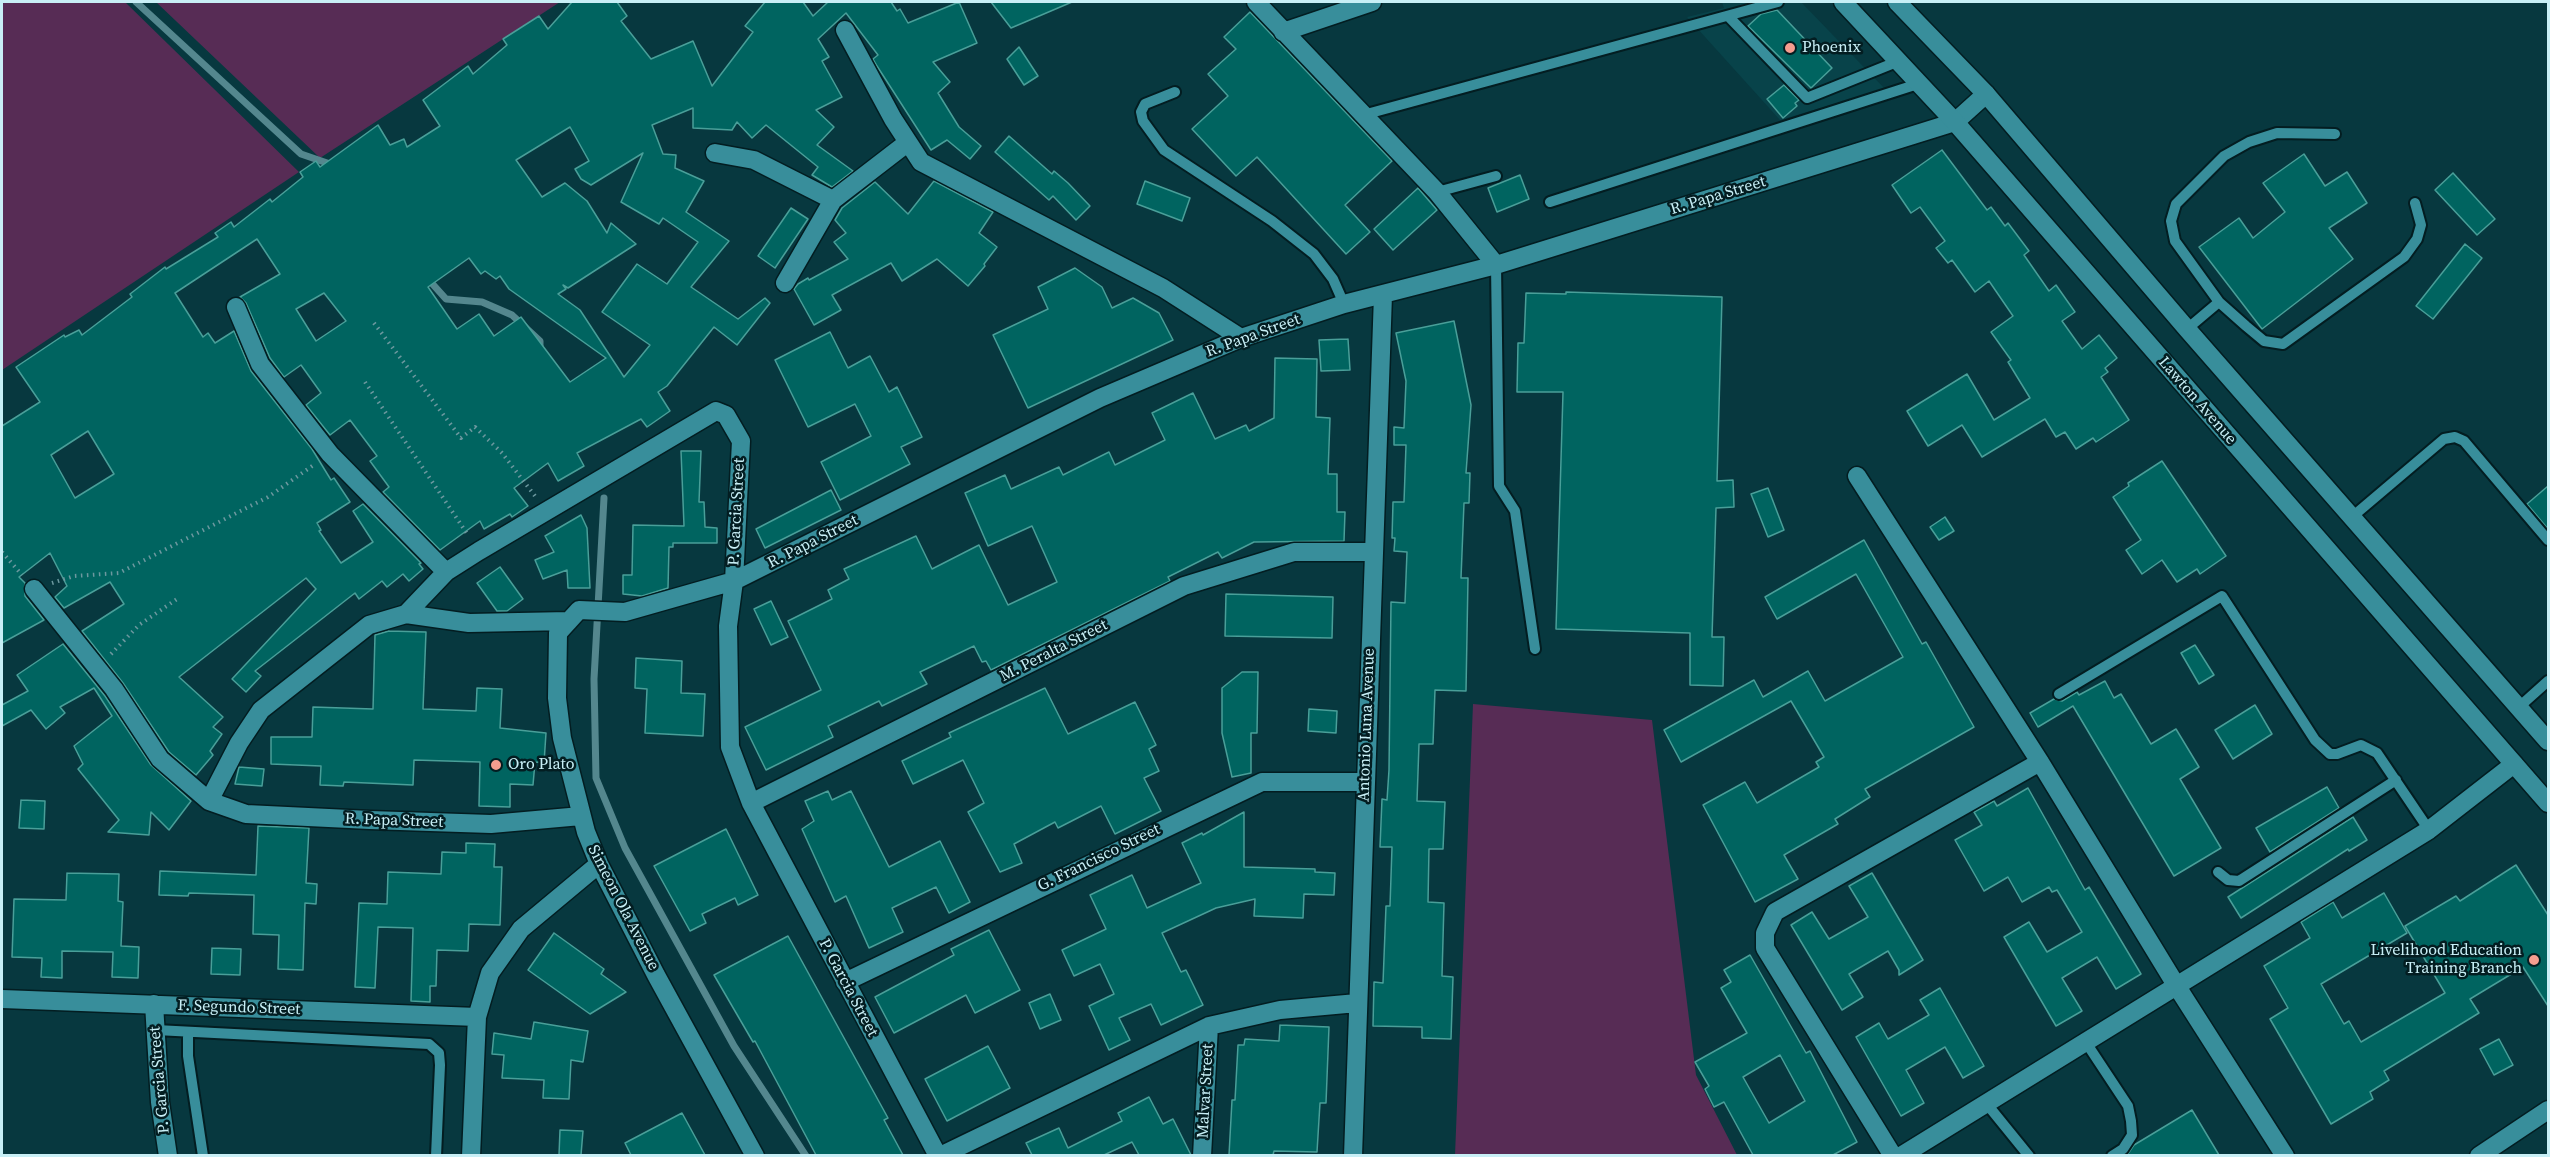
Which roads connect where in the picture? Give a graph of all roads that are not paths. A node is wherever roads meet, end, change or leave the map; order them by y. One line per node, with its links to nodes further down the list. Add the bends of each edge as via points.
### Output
1 (1256, 2): 8 (street)
2 (1372, 2): 8 (street)
3 (1778, 2): 6 (lane)
4 (1843, 2): 9 (street, Lawton Avenue)
5 (1897, 2): 12 (street)
6 (1728, 16): 9 (lane, via 1807,98); 13 (lane)
7 (844, 30): 16 (street)
8 (1283, 32): 13 (street)
9 (1899, 61): 10 (street, Lawton Avenue)
10 (1921, 83): 14 (street, Lawton Avenue); 21 (lane)
11 (1175, 92): 27 (lane, via 1145,104 1141,112 1164,150 1272,221 1314,254 1333,279)
12 (1986, 94): 14 (street); 29 (street)
13 (1363, 115): 19 (street)
14 (1955, 122): 23 (street, R. Papa Street); 46 (street, Lawton Avenue)
15 (2335, 134): 26 (lane, via 2277,133 2249,142 2224,156 2176,204 2171,221 2175,241)
16 (907, 143): 20 (street); 30 (street, via 921,162 1163,288)
17 (715, 153): 20 (street, via 754,160)
18 (1496, 176): 19 (lane)
19 (1437, 192): 23 (street)
20 (833, 200): 24 (street)
21 (1550, 202)
22 (2415, 203): 26 (lane, via 2421,225 2417,239 2404,257 2283,344 2264,342)
23 (1496, 265): 25 (street, R. Papa Street); 40 (lane, via 1499,486 1515,511)
24 (785, 283)
25 (1383, 295): 27 (street, R. Papa Street); 34 (street, Antonio Luna Avenue)
26 (2219, 302): 29 (lane)
27 (1344, 304): 30 (street, R. Papa Street)
28 (236, 307): 35 (street, via 260,364 330,454)
29 (2187, 329): 32 (street)
30 (1240, 338): 36 (street, R. Papa Street, via 1100,398)
31 (1857, 476): 45 (street)
32 (2352, 517): 33 (lane, via 2444,439 2455,437 2464,441); 43 (street)
33 (2548, 540)
34 (1373, 552): 48 (street, Antonio Luna Avenue); 51 (street, M. Peralta Street, via 1294,552 1184,586)
35 (446, 572): 36 (street, P. Garcia Street, via 716,411 726,415 741,441); 38 (street, P. Garcia Street)
36 (734, 582): 39 (street, R. Papa Street, via 625,612); 51 (street, P. Garcia Street, via 728,626 730,747)
37 (34, 589): 49 (street, via 98,668 160,759)
38 (406, 614): 39 (street, R. Papa Street, via 469,623); 49 (street, P. Garcia Street, via 369,625 261,710)
39 (574, 616): 52 (street, Simeon Ola Avenue, via 558,633 556,698)
40 (1535, 649)
41 (2548, 681): 43 (lane)
42 (2059, 694): 47 (lane, via 2222,596 2324,750 2337,754 2354,746 2367,747 2377,753)
43 (2519, 707): 44 (street)
44 (2548, 741)
45 (2040, 762): 57 (street); 76 (street, via 1775,912 1765,933 1765,948)
46 (2514, 764): 50 (street, Lawton Avenue); 53 (street)
47 (2396, 780): 53 (lane); 55 (lane, via 2239,880 2228,880)
48 (1365, 782): 56 (street, G. Francisco Street, via 1262,782); 59 (street, Antonio Luna Avenue)
49 (209, 801): 52 (street, R. Papa Street, via 246,814 381,821 491,824)
50 (2548, 802)
51 (751, 803): 56 (street, P. Garcia Street)
52 (581, 816): 54 (street, Simeon Ola Avenue)
53 (2429, 830): 57 (street)
54 (599, 864): 61 (street, via 521,929 490,974); 72 (street, Simeon Ola Avenue)
55 (2218, 872)
56 (844, 982): 73 (street, P. Garcia Street)
57 (2176, 985): 65 (street); 80 (street)
58 (2, 999): 60 (street, F. Segundo Street)
59 (1357, 1003): 62 (street, P. Garcia Street, via 1280,1010); 75 (street, Antonio Luna Avenue)
60 (154, 1004): 61 (street, F. Segundo Street); 63 (street, P. Garcia Street)
61 (477, 1017): 71 (street)
62 (1209, 1026): 73 (street, P. Garcia Street); 74 (street, Malvar Street)
63 (156, 1030): 64 (lane); 68 (street, P. Garcia Street)
64 (188, 1032): 69 (lane); 70 (lane, via 429,1044 439,1053 440,1065)
65 (2085, 1041): 66 (street); 79 (lane, via 2128,1106 2132,1135 2123,1149)
66 (1986, 1102): 77 (street); 78 (lane)
67 (2548, 1110): 81 (street)
68 (168, 1155)
69 (203, 1155)
70 (436, 1155)
71 (471, 1155)
72 (755, 1155)
73 (939, 1155)
74 (1202, 1155)
75 (1353, 1155)
76 (1893, 1155)
77 (1901, 1155)
78 (2030, 1155)
79 (2112, 1155)
80 (2285, 1155)
81 (2480, 1155)

